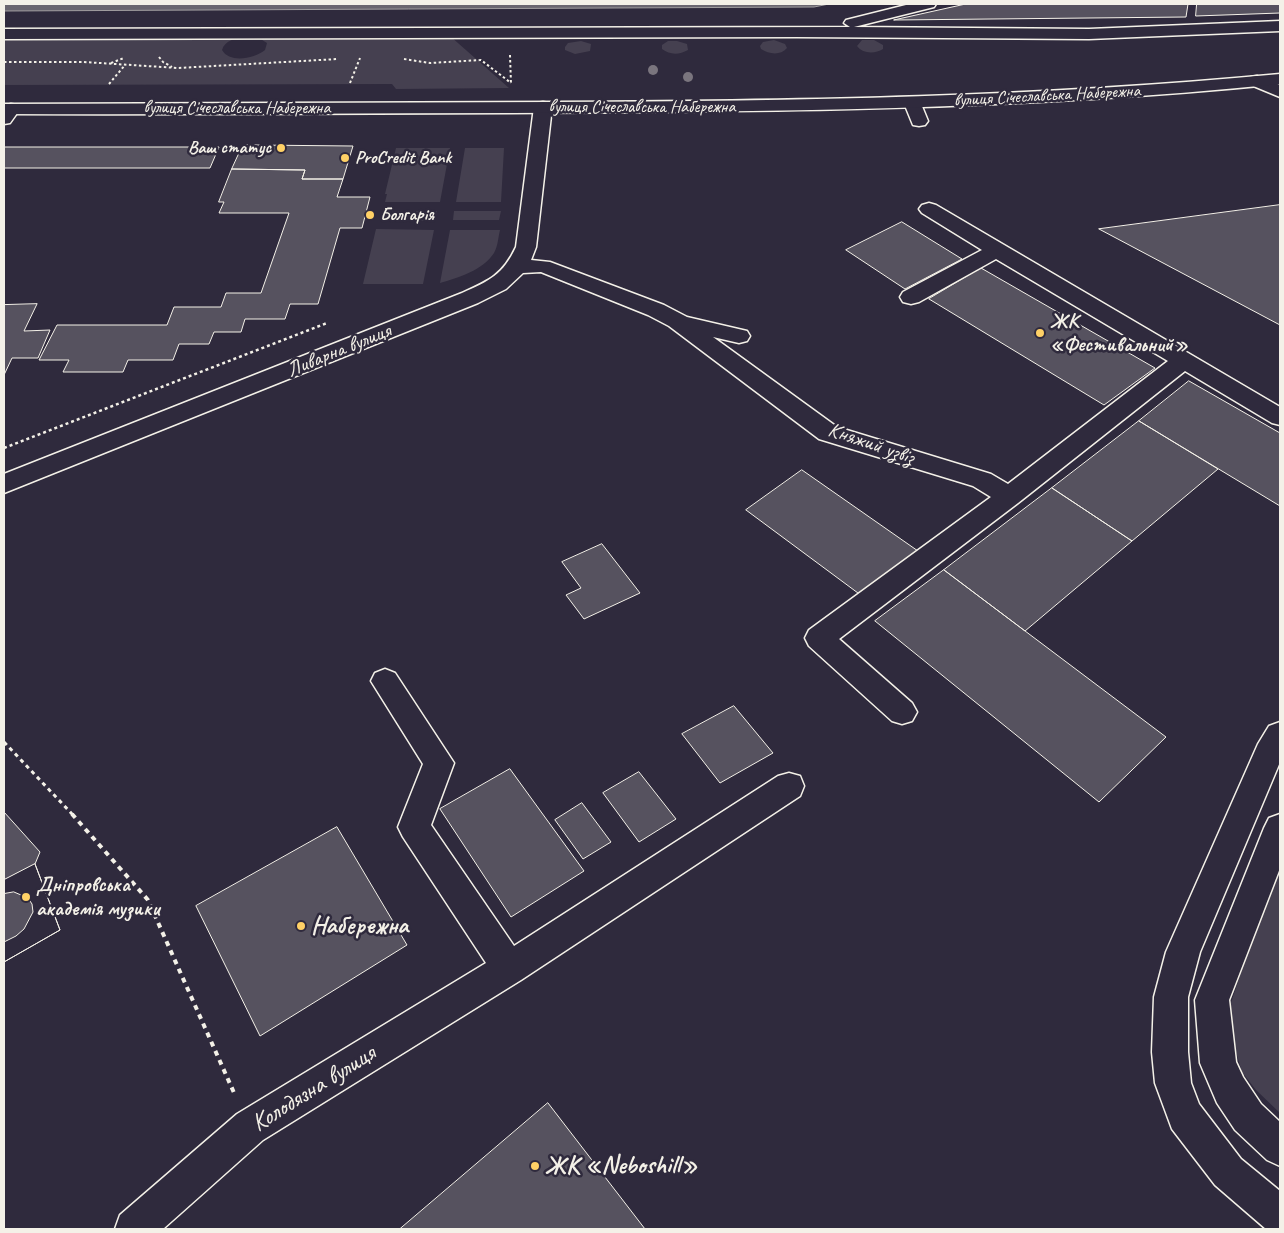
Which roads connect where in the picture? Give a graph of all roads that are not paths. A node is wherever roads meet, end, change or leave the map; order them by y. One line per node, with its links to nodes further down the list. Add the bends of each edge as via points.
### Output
1 (928, 4): 3 (street)
2 (1280, 26): 3 (street, via 1089,34)
3 (814, 32): 4 (street)
4 (4, 34)
5 (1280, 79): 6 (street, вулиця Січеславська Набережна)
6 (1257, 81): 7 (street); 8 (street, вулиця Січеславська Набережна)
7 (1280, 92)
8 (913, 103): 9 (street, вулиця Січеславська Набережна); 11 (street)
9 (543, 108): 10 (street, вулиця Січеславська Набережна); 14 (street, Ливарна вулиця, via 526,247)
10 (6, 112)
11 (918, 122)
12 (930, 208): 13 (street)
13 (997, 250): 15 (street); 18 (street)
14 (518, 267): 16 (street, Княжий узвіз, via 543,266); 20 (street, Ливарна вулиця, via 501,283 470,298)
15 (910, 297)
16 (677, 321): 17 (street); 21 (street, Княжий узвіз, via 828,433 982,480)
17 (739, 336)
18 (1185, 360): 19 (street); 21 (street)
19 (1280, 417)
20 (4, 484)
21 (1009, 497): 23 (street, via 819,638)
22 (385, 681): 27 (street, via 439,763 414,827)
23 (902, 712)
24 (1278, 745): 29 (street, via 1183,952 1171,997 1170,1052 1173,1083 1184,1116 1228,1172)
25 (789, 786): 27 (street, Колодязна вулиця)
26 (1280, 828): 28 (street, via 1212,1000 1218,1063 1230,1090 1248,1117)
27 (509, 968): 30 (street, Колодязна вулиця, via 250,1127)
28 (1280, 1147)
29 (1280, 1216)
30 (134, 1229)

